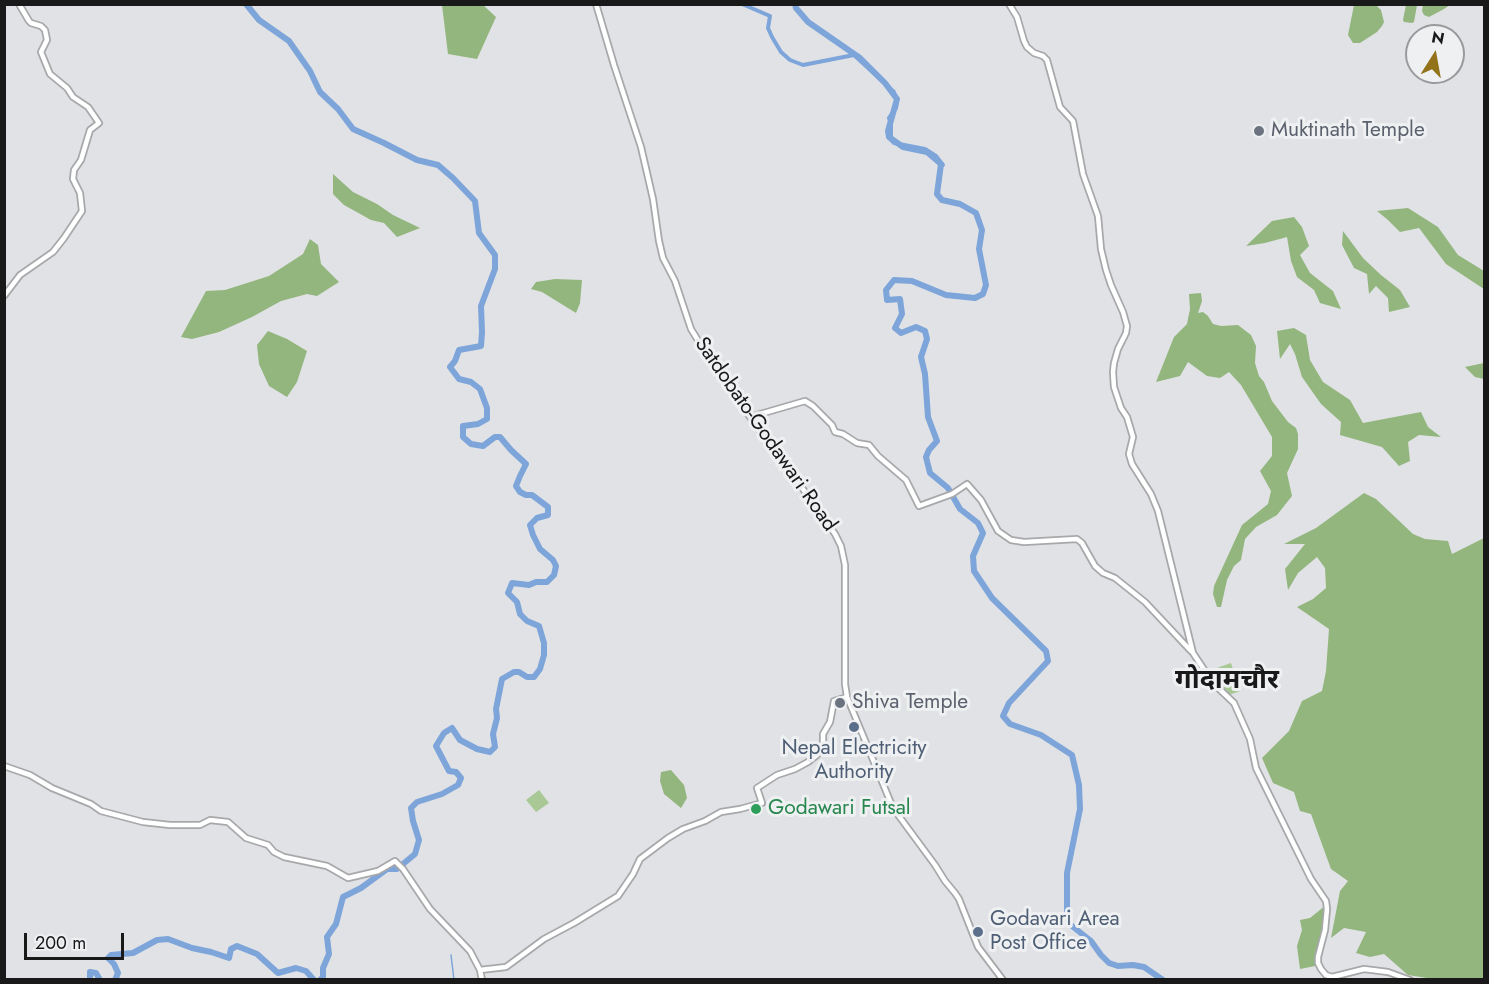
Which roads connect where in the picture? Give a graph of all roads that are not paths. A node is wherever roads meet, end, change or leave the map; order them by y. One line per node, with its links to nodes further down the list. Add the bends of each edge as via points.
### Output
1 (19, 4): 4 (street, via 29,21 45,30 47,40 41,52 50,74 88,107 99,123 90,130 74,170 82,211 53,252 20,275)
2 (596, 4): 5 (street, Satdobato-Godawari Road, via 641,147 663,258 695,336)
3 (1009, 4): 6 (street, via 1027,47 1047,60 1060,107 1073,121 1083,174 1098,216 1106,270 1127,326 1113,372 1114,387 1133,437 1129,454 1158,511)
4 (4, 296)
5 (750, 417): 6 (street, via 805,401 835,432 869,446 906,480 919,506 967,484 998,531 1011,540 1077,539 1095,566 1145,602); 7 (street, Satdobato-Godawari Road, via 841,546 845,565)
6 (1193, 653): 12 (street, via 1213,683 1234,703 1250,739 1256,768 1311,879 1325,897 1325,930 1318,957 1321,969 1332,977 1364,969)
7 (847, 697): 9 (street, via 834,701 817,754 757,788 762,803 721,812 683,829 640,859 618,896 543,939 506,967); 11 (street, Satdobato-Godawari Road, via 893,808 959,899 978,948)
8 (4, 766): 9 (street, via 101,811 143,822 228,822 246,838 268,845 284,857 327,866 348,878 378,871 396,861 429,909 470,951)
9 (480, 970): 10 (street)
10 (482, 980)
11 (1003, 980)
12 (1410, 980)

